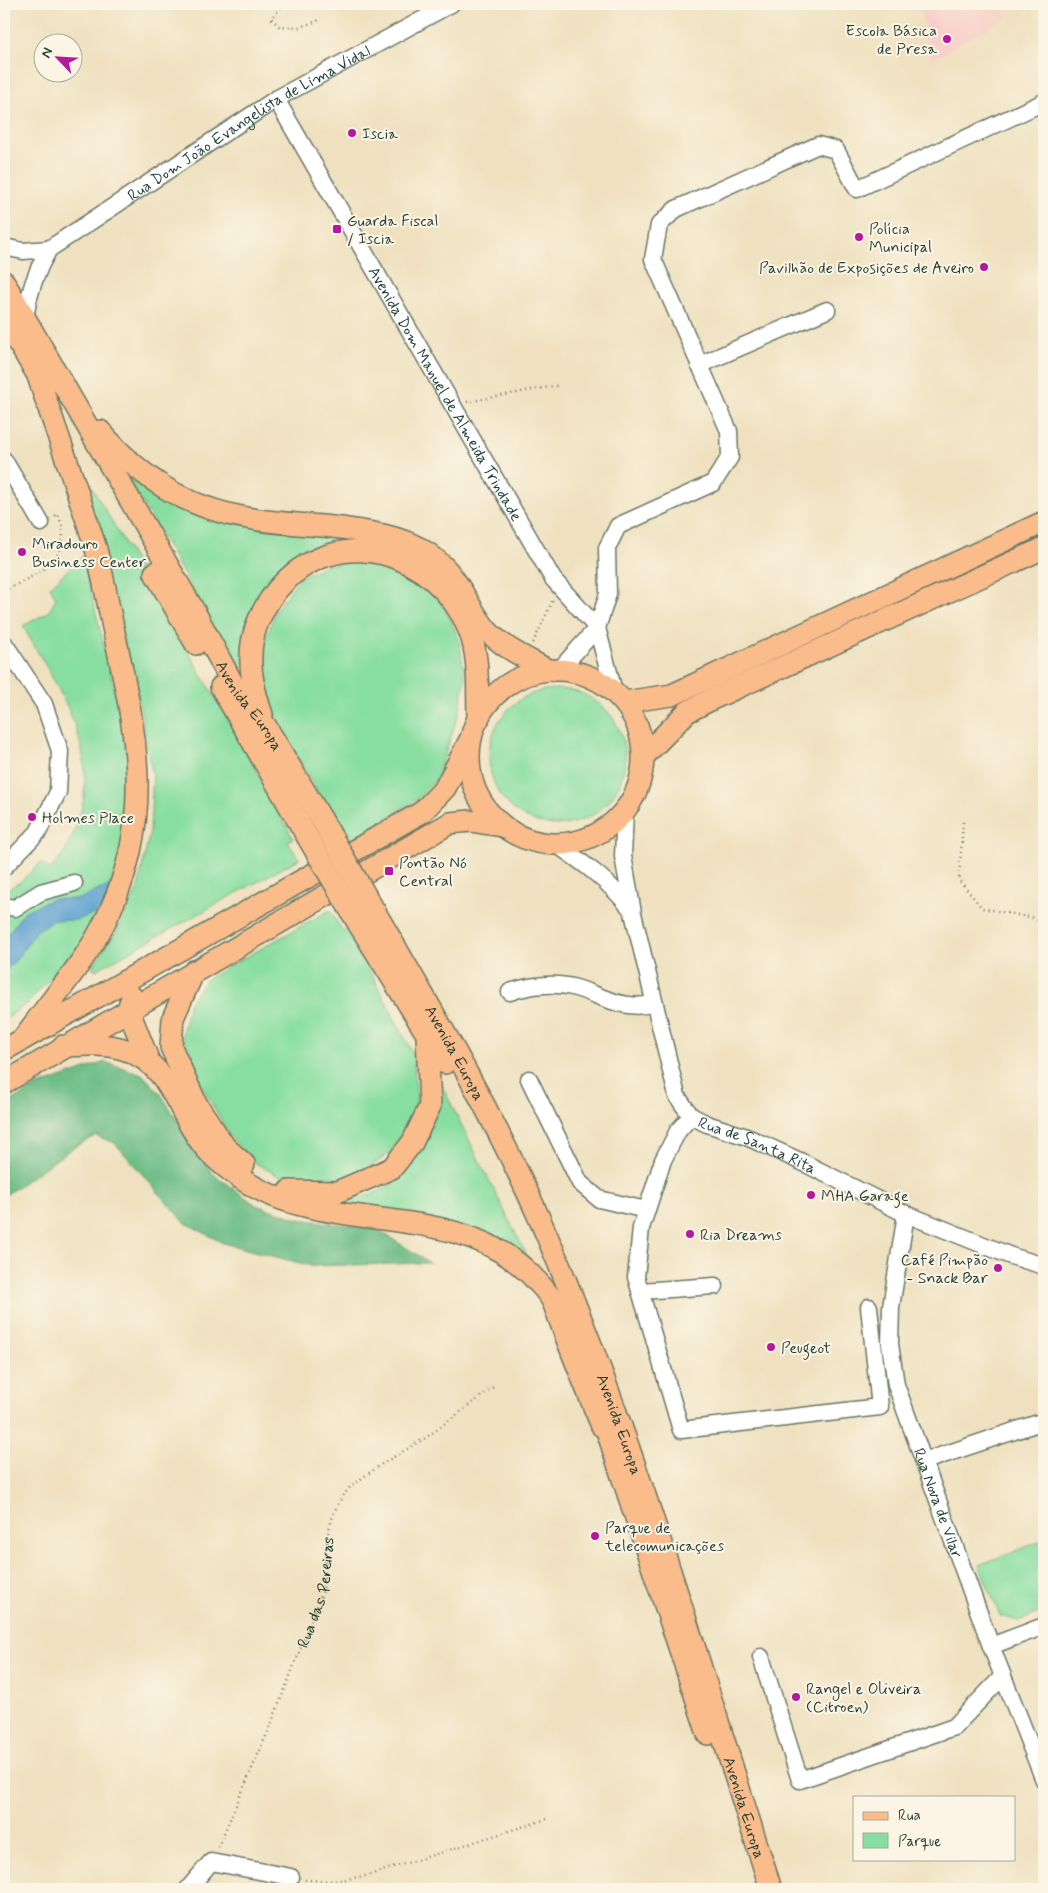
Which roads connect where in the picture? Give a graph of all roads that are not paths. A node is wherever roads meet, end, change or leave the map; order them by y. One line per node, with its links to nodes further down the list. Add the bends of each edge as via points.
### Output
1 (451, 4): 2 (street, Rua Dom João Evangelista de Lima Vidal)
2 (276, 99): 5 (street, Rua Dom João Evangelista de Lima Vidal); 17 (street, Avenida Dom Manuel de Almeida Trindade, via 553,579)
3 (1044, 102): 10 (street, via 857,189 836,150 818,145 676,209 659,225 653,259)
4 (4, 247): 5 (street, via 23,251)
5 (50, 249): 8 (street, via 37,269)
6 (4, 282): 8 (main road, Avenida Europa)
7 (827, 310): 10 (street)
8 (25, 317): 12 (main road, Avenida Europa)
9 (4, 319): 11 (main road, Avenida Europa)
10 (699, 365): 17 (street, via 729,431 730,457 713,483 618,526 607,548 608,594)
11 (38, 376): 31 (main road, Avenida Europa, bridge, via 304,832); 38 (main road, via 96,550 133,722 138,774 137,817 129,860 110,912 80,965)
12 (72, 401): 19 (main road, via 120,454 162,488 187,501 248,519 390,535 421,549 444,566 462,587 485,627 501,643); 21 (main road, Avenida Europa, via 235,688)
13 (4, 460): 15 (street)
14 (1044, 522): 20 (main road, via 672,695)
15 (41, 524)
16 (1044, 548): 23 (main road, via 687,712)
17 (597, 628): 19 (street); 20 (street, Avenida Dom Manuel de Almeida Trindade)
18 (4, 643): 27 (street, via 44,704 60,751 58,792 38,832)
19 (554, 670): 20 (main road, via 577,672 596,679); 22 (main road, via 518,679 502,689 488,703)
20 (619, 696): 23 (main road, via 635,718)
21 (265, 725): 22 (main road, via 253,686 251,655 264,606 286,580 309,562 336,552 366,550 396,556 424,572 446,592 459,611 470,631 474,652); 31 (main road, Avenida Europa, bridge, via 322,820)
22 (474, 729): 25 (main road, via 469,758 475,786 488,812); 32 (main road, via 445,788 422,812)
23 (644, 756): 24 (main road, via 642,776)
24 (625, 811): 26 (main road, via 595,836); 30 (street, Rua de Santa Rita, via 623,856)
25 (502, 826): 26 (main road, via 537,843); 33 (main road, via 470,821 450,822)
26 (557, 845): 30 (street, Rua de Santa Rita, via 592,868 616,890)
27 (4, 867)
28 (74, 883): 29 (street, via 41,892 15,908)
29 (4, 906)
30 (634, 913): 35 (street, Rua de Santa Rita)
31 (367, 918): 37 (main road, Avenida Europa); 62 (main road, Avenida Europa, via 471,1081 550,1243 623,1432 721,1726)
32 (163, 959): 36 (main road, via 133,991); 38 (main road)
33 (194, 972): 36 (main road); 37 (main road, via 173,1018 171,1047 181,1071 196,1103 225,1146 258,1177 292,1192 337,1192 392,1168 412,1143 430,1106)
34 (510, 992): 35 (street, via 546,985 574,987 616,1004 642,1007)
35 (655, 1003): 44 (street, Rua de Santa Rita, via 677,1096)
36 (128, 1009): 39 (main road); 41 (main road)
37 (427, 1032): 52 (main road, Avenida Europa, via 460,1089 534,1241 593,1388)
38 (23, 1039): 40 (main road)
39 (63, 1046): 41 (main road, via 100,1045 124,1049); 43 (main road)
40 (4, 1050)
41 (150, 1064): 52 (main road, via 167,1080 208,1151 246,1182 284,1201 424,1225 470,1237 498,1250 529,1273 551,1298 588,1395)
42 (529, 1079): 45 (street, via 580,1183 599,1199)
43 (4, 1083)
44 (691, 1116): 45 (street, via 678,1131 663,1160); 46 (street, Rua de Santa Rita, via 802,1162)
45 (646, 1210): 48 (street, via 641,1228)
46 (906, 1214): 47 (street, Rua de Santa Rita); 53 (street, Rua Nova de Vilar, via 891,1307 890,1344 896,1385)
47 (1044, 1266)
48 (638, 1284): 49 (street); 50 (street, via 681,1430 880,1407)
49 (715, 1286)
50 (870, 1307)
51 (1044, 1421): 53 (street)
52 (614, 1451): 61 (main road, Avenida Europa)
53 (925, 1461): 55 (street, Rua Nova de Vilar)
54 (1044, 1626): 55 (street)
55 (991, 1646): 57 (street, Rua Nova de Vilar)
56 (761, 1657): 57 (street, via 800,1780 954,1727)
57 (1004, 1676): 58 (street, Rua Nova de Vilar)
58 (1043, 1772)
59 (291, 1877): 60 (street, via 211,1862)
60 (188, 1889)
61 (760, 1889)
62 (771, 1889)

